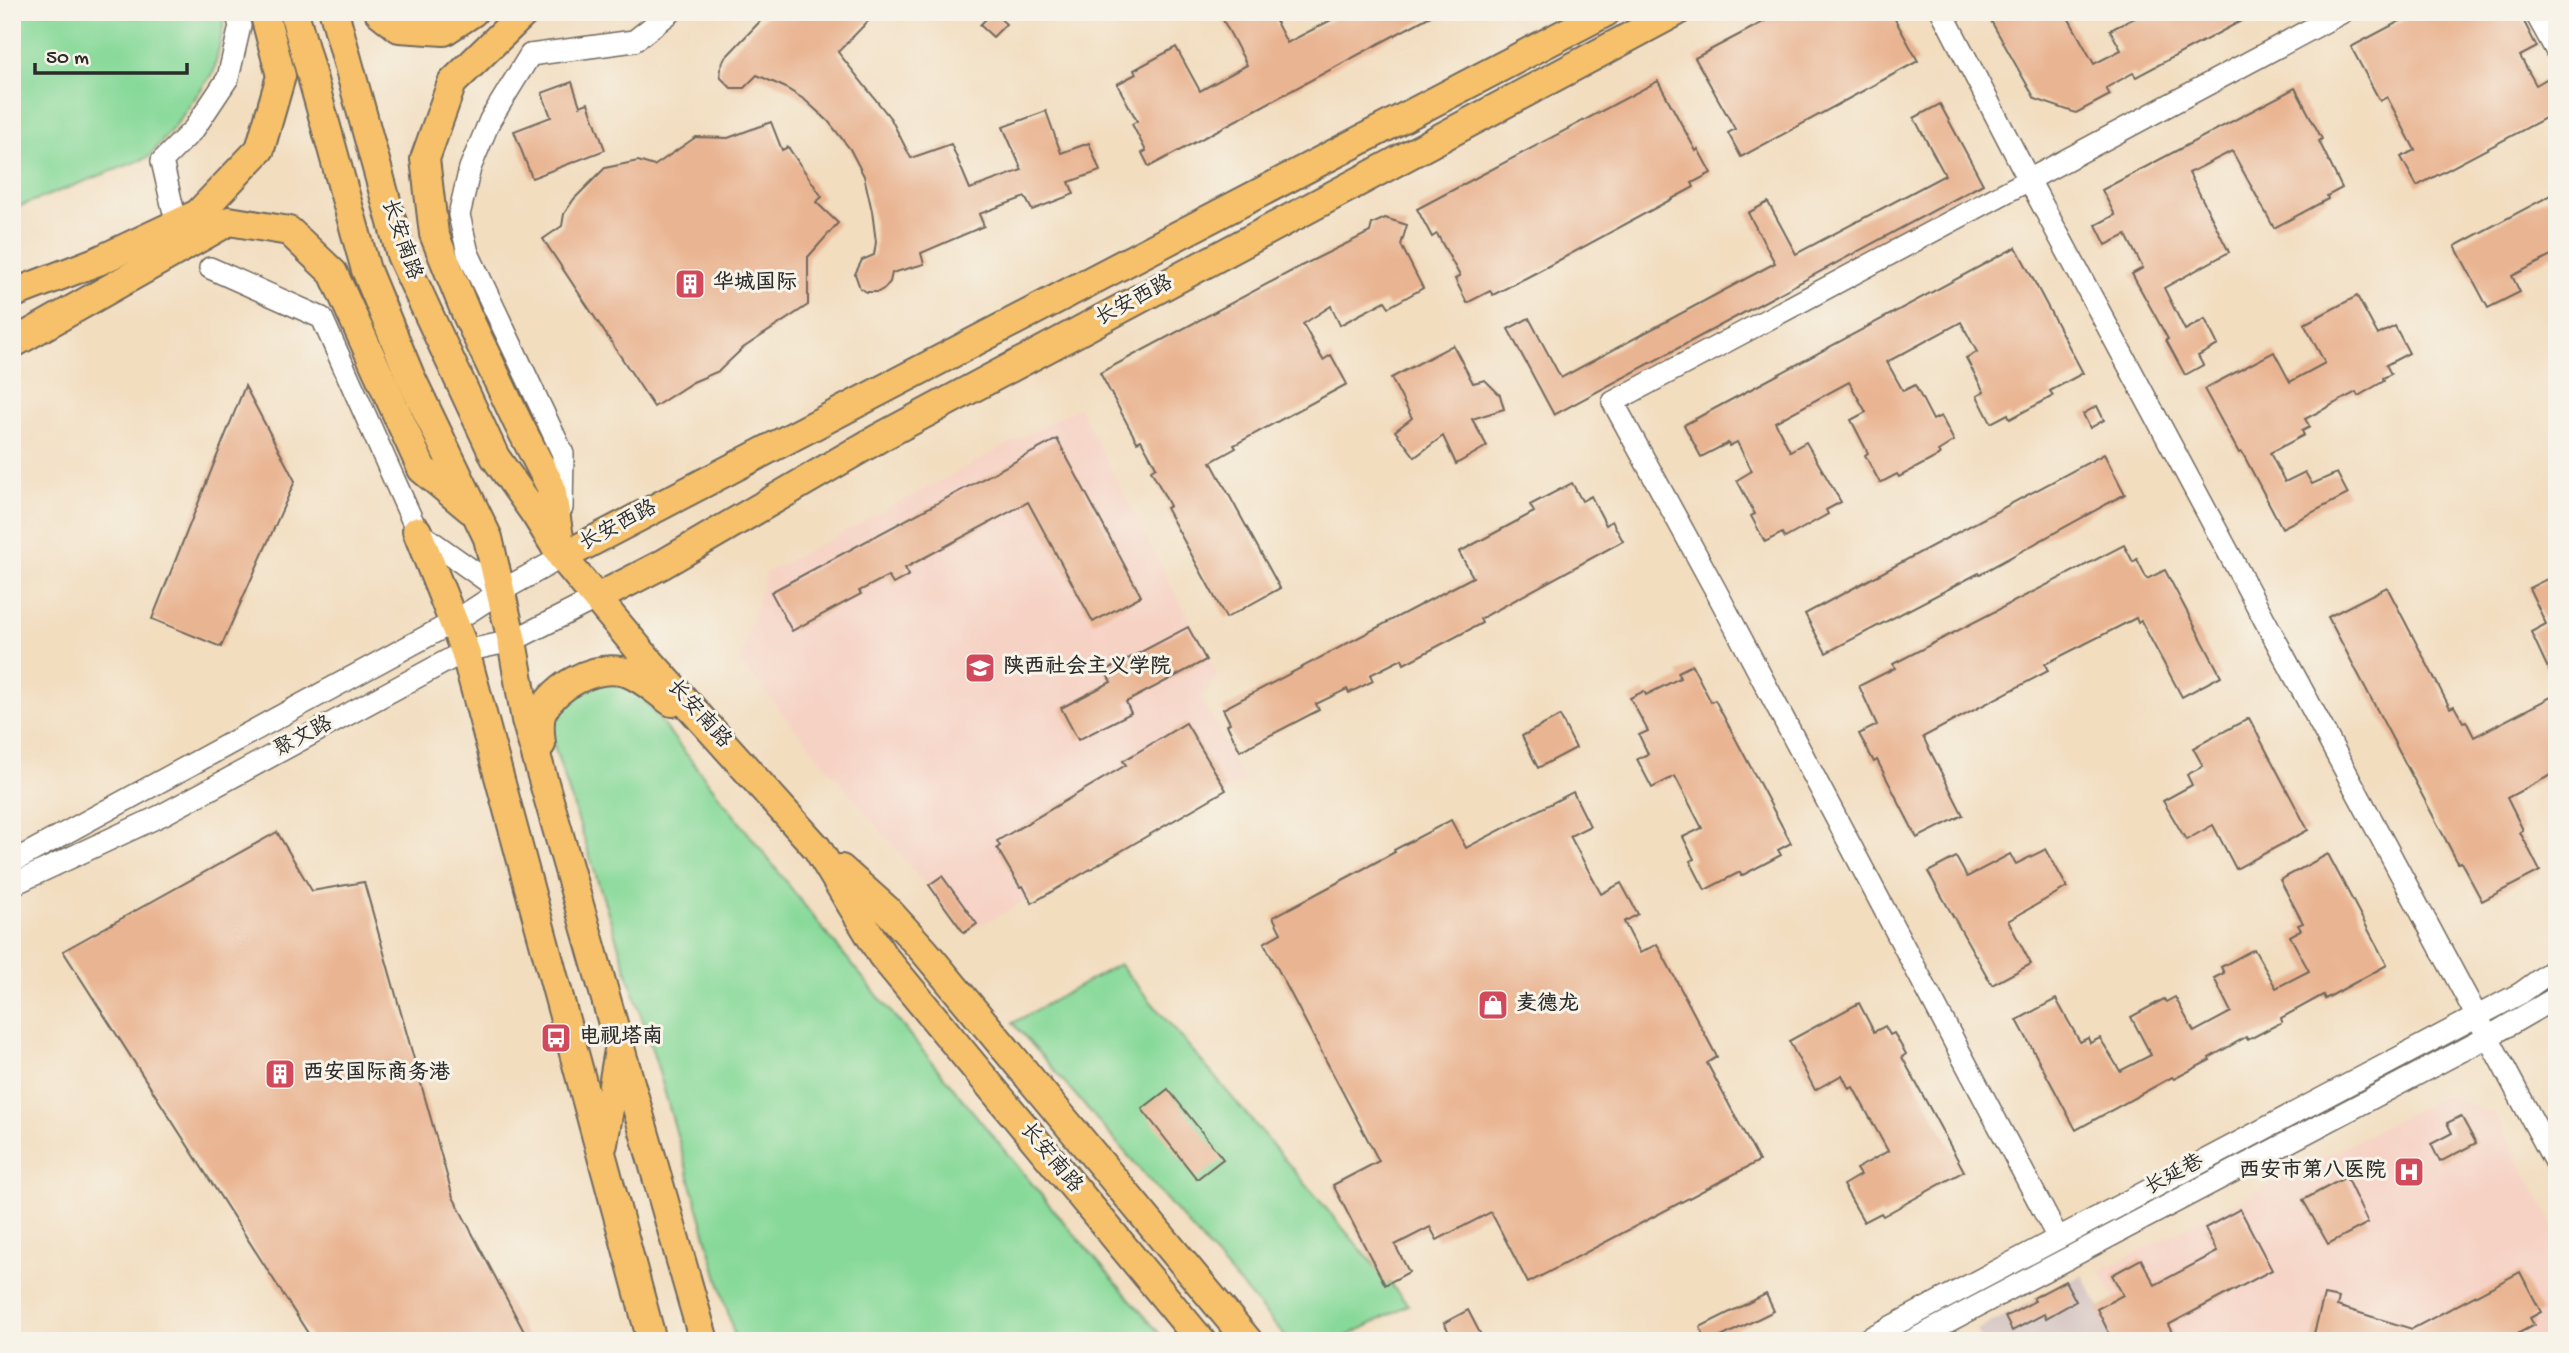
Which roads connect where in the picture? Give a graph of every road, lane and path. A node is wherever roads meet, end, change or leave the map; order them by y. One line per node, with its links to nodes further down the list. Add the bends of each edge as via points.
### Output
1 (236, 12): 16 (street, via 240,26 228,78 194,129 162,161)
2 (264, 12): 18 (main road, via 281,76 260,149 198,214 98,261)
3 (294, 12): 20 (main road, 长安南路, via 366,270 410,376)
4 (334, 12): 22 (main road, 长安南路, via 401,254 495,457)
5 (379, 12): 6 (main road, via 399,28 444,32)
6 (473, 12)
7 (671, 12): 13 (street, via 634,41)
8 (1606, 12): 22 (main road, 长安西路)
9 (1676, 12): 24 (main road, 长安西路, via 879,438)
10 (1942, 12): 15 (street)
11 (2343, 12): 15 (street)
12 (2535, 12): 14 (street)
13 (525, 36): 22 (street, via 470,169 458,215 468,253 563,454); 22 (main road, via 452,83 425,159 434,234 466,313 551,487)
14 (2557, 52)
15 (2029, 180): 35 (street); 40 (street, via 1613,402)
16 (173, 209)
17 (210, 268): 21 (street, via 322,318)
18 (12, 294)
19 (12, 344): 20 (main road, via 229,220 289,231 333,273 422,469)
20 (478, 515): 23 (main road, 长安南路)
21 (417, 531): 23 (street); 25 (main road)
22 (562, 557): 23 (street, 聚文路); 24 (main road, 长安南路)
23 (500, 591): 25 (street, 聚文路); 26 (main road, 长安南路)
24 (597, 598): 26 (street, 聚文路); 28 (main road, 长安南路)
25 (455, 621): 27 (main road); 31 (street, 聚文路)
26 (512, 641): 27 (street, 聚文路); 29 (main road, 长安南路, via 526,720)
27 (465, 651): 32 (street, 聚文路, via 162,815); 38 (main road)
28 (709, 728): 29 (main road, via 629,673 597,672 570,684 542,713); 30 (main road, 长安南路)
29 (543, 779): 37 (main road, 长安南路)
30 (817, 848): 43 (main road, 长安南路, via 882,955); 44 (main road, via 887,910 925,953)
31 (12, 862)
32 (12, 886)
33 (2557, 967): 35 (street, 长延巷)
34 (2557, 997): 36 (street, 长延巷)
35 (2477, 1017): 36 (street); 40 (street, 长延巷)
36 (2488, 1037): 39 (street); 46 (street, 长延巷)
37 (620, 1044): 38 (main road); 42 (main road, 长安南路)
38 (601, 1153): 41 (main road)
39 (2557, 1166)
40 (2058, 1238): 45 (street, 长延巷)
41 (652, 1341)
42 (704, 1341)
43 (1201, 1341)
44 (1248, 1341)
45 (1864, 1341)
46 (1911, 1341)

